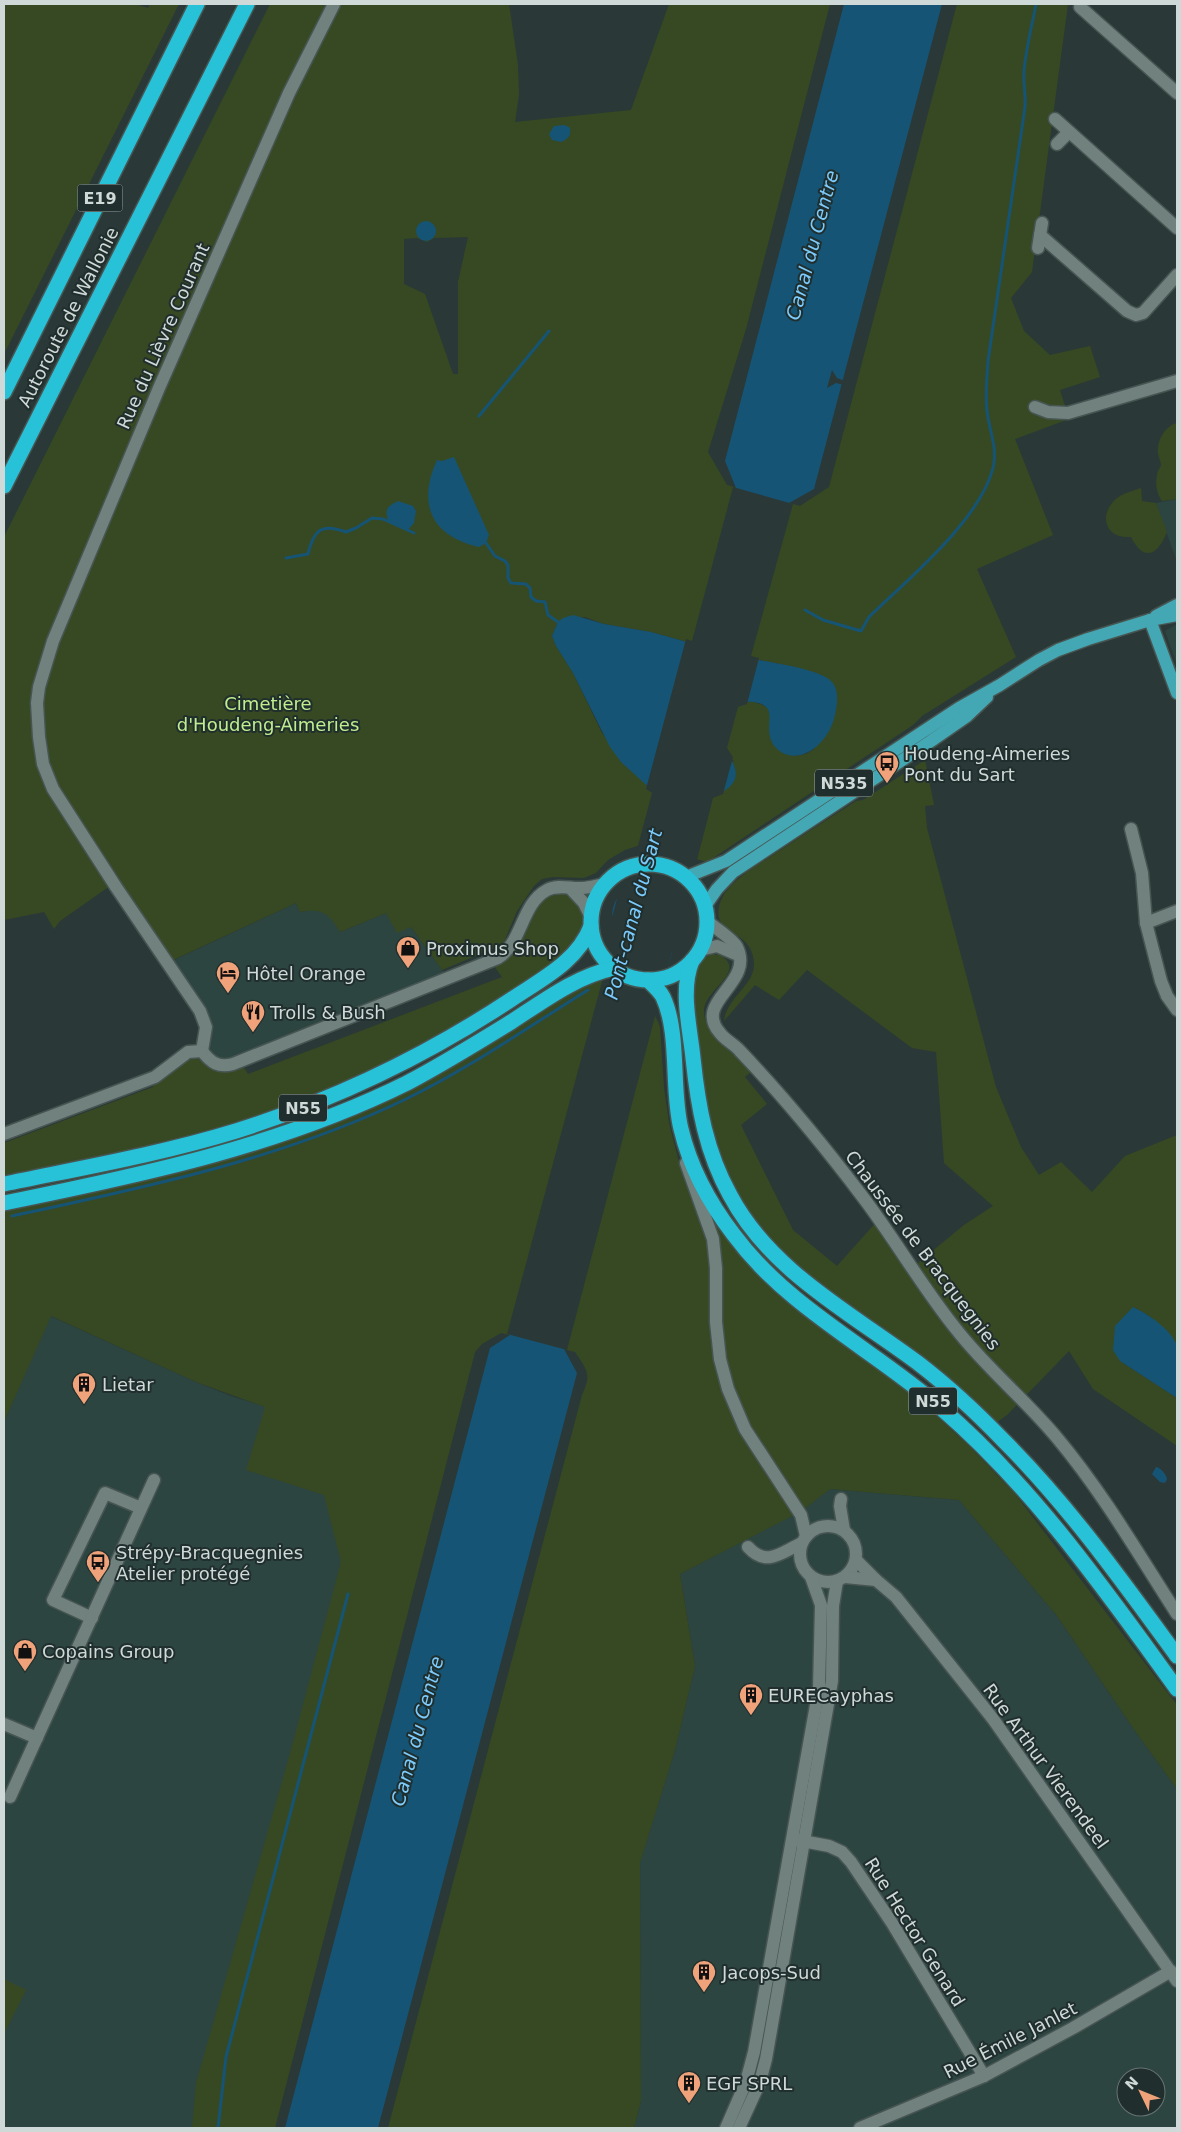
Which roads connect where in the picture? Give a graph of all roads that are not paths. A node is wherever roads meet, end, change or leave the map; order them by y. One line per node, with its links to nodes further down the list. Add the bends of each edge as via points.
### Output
1 (197, 4): 13 (highway, Autoroute de Wallonie / E19)
2 (247, 4): 15 (highway, Autoroute de Wallonie / E19)
3 (334, 4): 34 (street, Rue du Lièvre Courant, via 289,93 159,388 71,597 39,687 37,718 47,776 69,815 200,1011 206,1027)
4 (1080, 7): 5 (street)
5 (1177, 93)
6 (1055, 119): 7 (street)
7 (1069, 132): 8 (street); 9 (street)
8 (1058, 144)
9 (1177, 228)
10 (1040, 235): 11 (street, via 1127,311 1136,315 1143,313)
11 (1177, 275)
12 (1177, 381): 14 (street, via 1068,414)
13 (4, 392)
14 (1035, 407)
15 (4, 486)
16 (1177, 605): 18 (main road, N535)
17 (1177, 616): 18 (main road, N535)
18 (1150, 620): 19 (main road, N535, via 1058,650); 20 (main road)
19 (1000, 685): 22 (main road, N535, via 959,708 726,861); 26 (main road, N535, via 967,716 733,872 716,889)
20 (1177, 694)
21 (1131, 829): 28 (street, via 1142,873)
22 (686, 877): 23 (highway, via 667,866 644,863 623,870); 26 (highway, via 698,890)
23 (605, 884): 24 (street); 27 (highway, via 598,894)
24 (570, 888): 27 (street, via 584,903); 34 (street, via 552,888 538,897 514,942 498,958 242,1062 219,1066)
25 (1177, 911): 28 (street)
26 (706, 913): 29 (street, via 732,941); 30 (highway, via 704,941)
27 (591, 922): 31 (highway, via 598,950); 37 (highway, N55, via 586,940 571,957 532,986 449,1038 346,1091 234,1131 120,1160)
28 (1146, 923): 33 (street, via 1161,981)
29 (738, 955): 30 (street, via 716,946); 50 (street, Chaussée de Bracquegnies, via 740,972 717,1001 714,1010 713,1020 718,1032 779,1094 861,1195 973,1351 1060,1441 1101,1496)
30 (696, 956): 32 (highway, via 684,968 667,977); 52 (highway, N55, via 686,975 697,1100 713,1160 745,1219 786,1266 919,1364 1004,1441 1077,1522)
31 (614, 968): 32 (highway); 38 (highway, N55, via 574,982 460,1054 407,1082 290,1133 126,1178)
32 (648, 980): 35 (highway, N55, via 662,995 669,1016)
33 (1177, 1010)
34 (202, 1051): 36 (street, via 188,1052 155,1077)
35 (681, 1130): 43 (street, via 685,1159 713,1239 716,1322 720,1359 728,1389 745,1429 801,1515); 53 (highway, N55, via 714,1208 750,1257 777,1285 943,1409 989,1453 1062,1535)
36 (4, 1134)
37 (4, 1184)
38 (4, 1203)
39 (154, 1480): 40 (street)
40 (141, 1508): 51 (street); 51 (street, via 105,1493 53,1600)
41 (828, 1525): 42 (street); 42 (street, via 840,1502); 43 (street, via 819,1526)
42 (844, 1530): 46 (street, via 855,1543)
43 (804, 1540): 45 (street); 47 (street, via 801,1562)
44 (748, 1547): 45 (street, via 760,1556)
45 (778, 1556): 47 (street)
46 (856, 1560): 48 (street, via 852,1570); 49 (street, Rue Arthur Vierendeel)
47 (808, 1574): 48 (street, via 819,1581); 57 (street, via 821,1605 819,1688)
48 (841, 1579): 49 (street); 57 (street, via 833,1606 832,1681)
49 (876, 1580): 58 (street, Rue Arthur Vierendeel, via 896,1597 993,1719)
50 (1177, 1614)
51 (92, 1618): 55 (street)
52 (1177, 1656)
53 (1177, 1689)
54 (4, 1724): 55 (street)
55 (37, 1738): 56 (street)
56 (10, 1797)
57 (798, 1840): 59 (street, Rue Hector Genard, via 829,1846 842,1852 851,1862 892,1923); 60 (street, via 754,2052 746,2082); 61 (street, via 766,2059 760,2082)
58 (1174, 1976): 59 (street, Rue Émile Janlet)
59 (984, 2076): 62 (street, Rue Émile Janlet)
60 (726, 2128)
61 (739, 2128)
62 (860, 2128)

